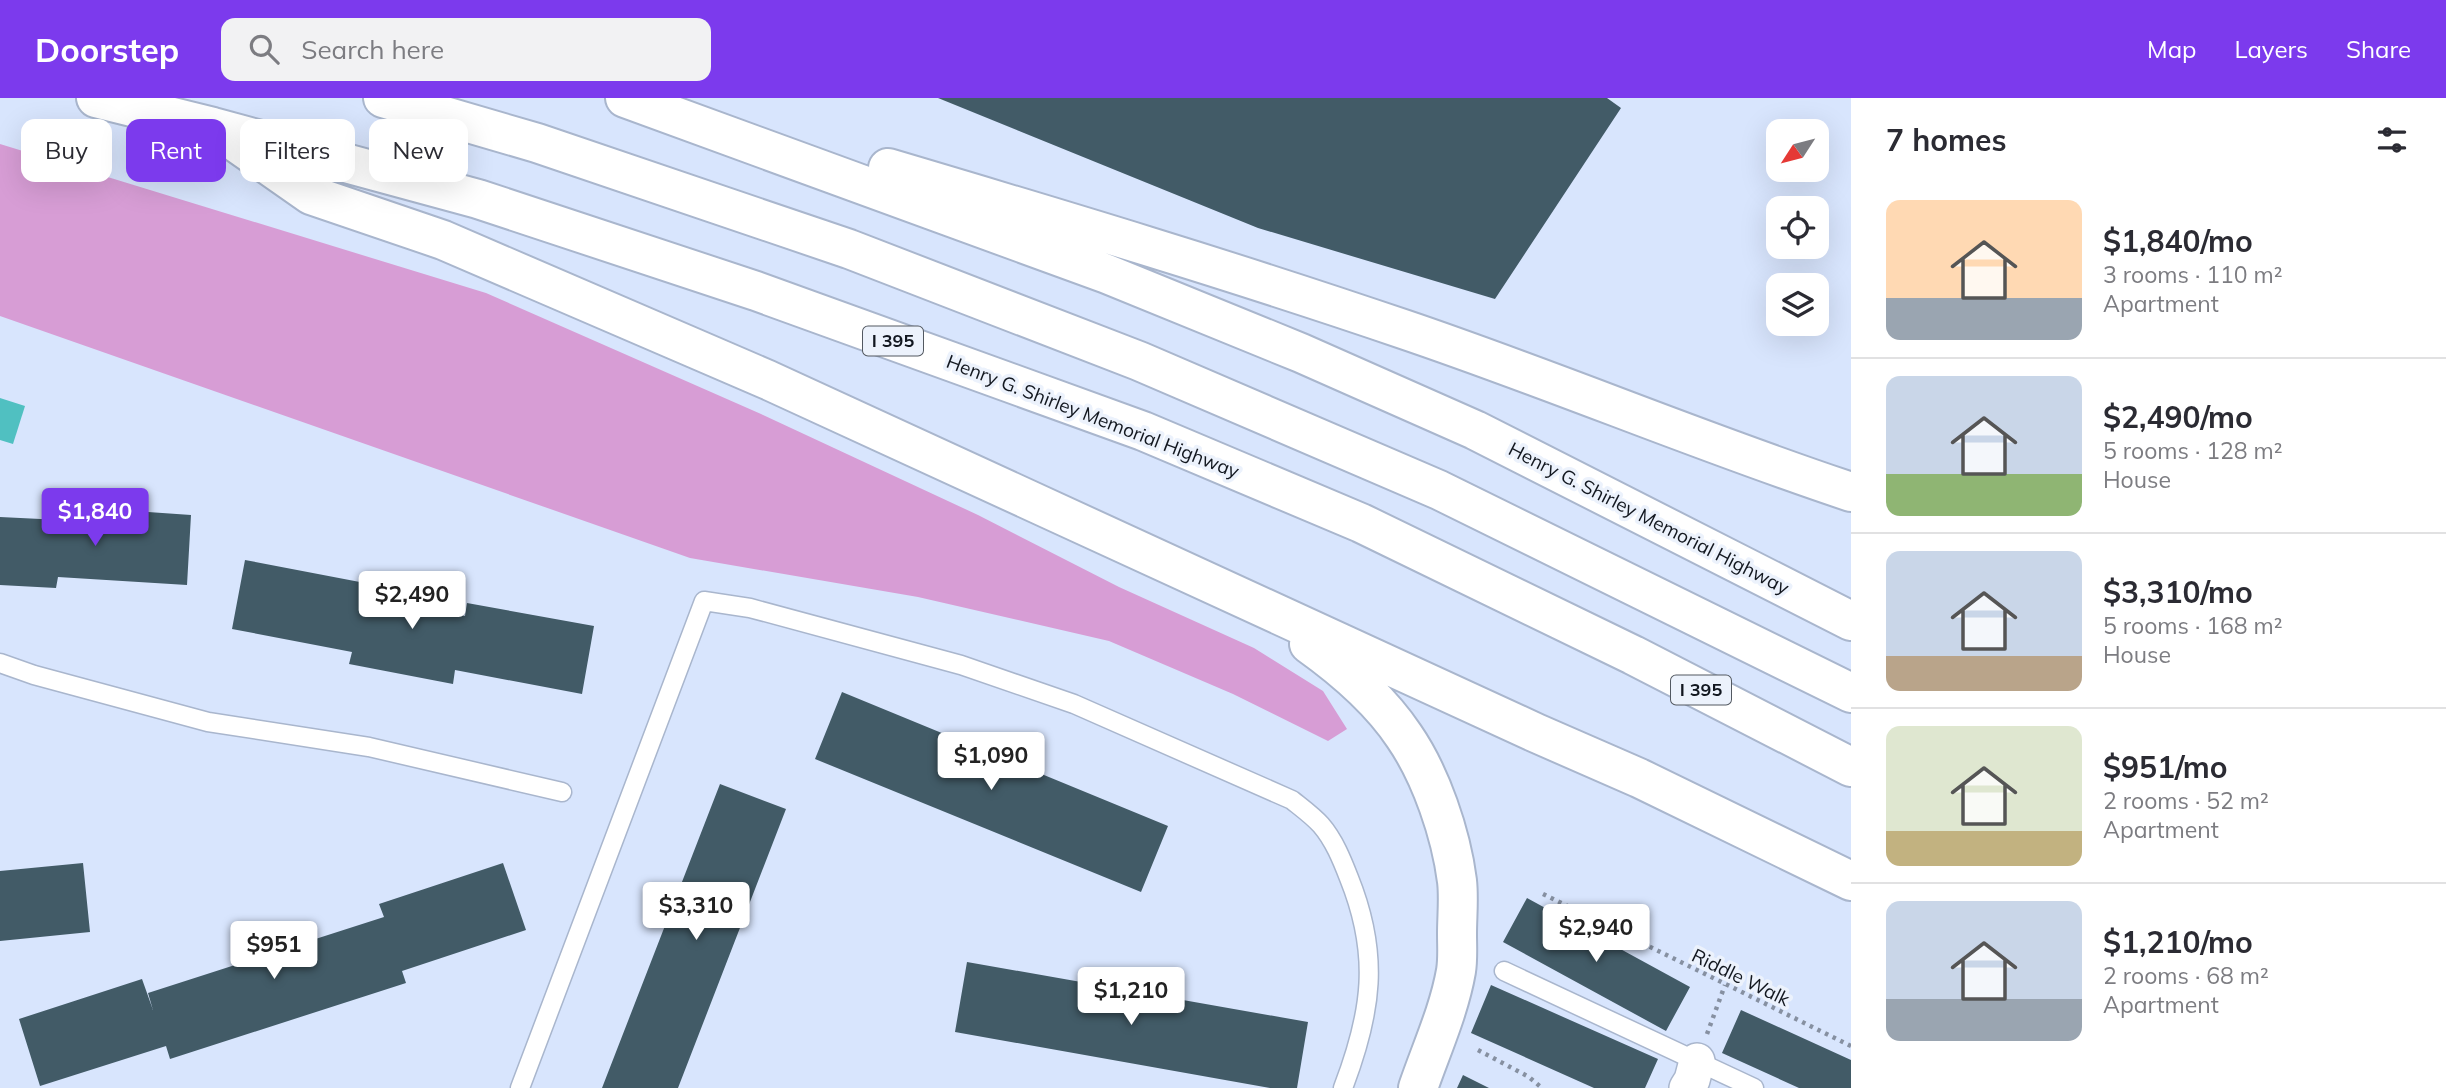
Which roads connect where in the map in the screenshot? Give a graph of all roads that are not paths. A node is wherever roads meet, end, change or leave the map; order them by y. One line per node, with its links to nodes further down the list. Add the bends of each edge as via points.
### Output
1 (96, 98): 5 (highway, Henry G. Shirley Memorial Highway / I 395)
2 (383, 98): 12 (highway, via 537,144 849,249 1139,361 1439,491)
3 (625, 98): 10 (highway, Henry G. Shirley Memorial Highway, via 1107,274 1301,353 1475,430)
4 (655, 98): 8 (highway, via 1090,228 1391,325)
5 (181, 119)
6 (226, 130): 13 (highway, Henry G. Shirley Memorial Highway / I 395, via 490,204 756,291 1143,431 1362,523)
7 (226, 135): 9 (highway, via 311,195 456,245 849,416)
8 (1851, 492)
9 (1209, 582): 15 (highway); 20 (highway, via 1331,659 1404,734 1422,766 1457,880 1457,946 1456,971)
10 (1851, 621)
11 (0, 663): 14 (lane, via 208,722 369,747)
12 (1851, 693)
13 (1851, 767)
14 (562, 792)
15 (1851, 880)
16 (1504, 971): 17 (lane)
17 (1692, 1074): 21 (lane)
18 (520, 1088): 19 (lane, via 704,601 750,608 961,665 1074,704 1292,800 1321,825 1340,856 1367,933 1366,1009 1359,1047)
19 (1343, 1088)
20 (1418, 1088)
21 (1755, 1088)

